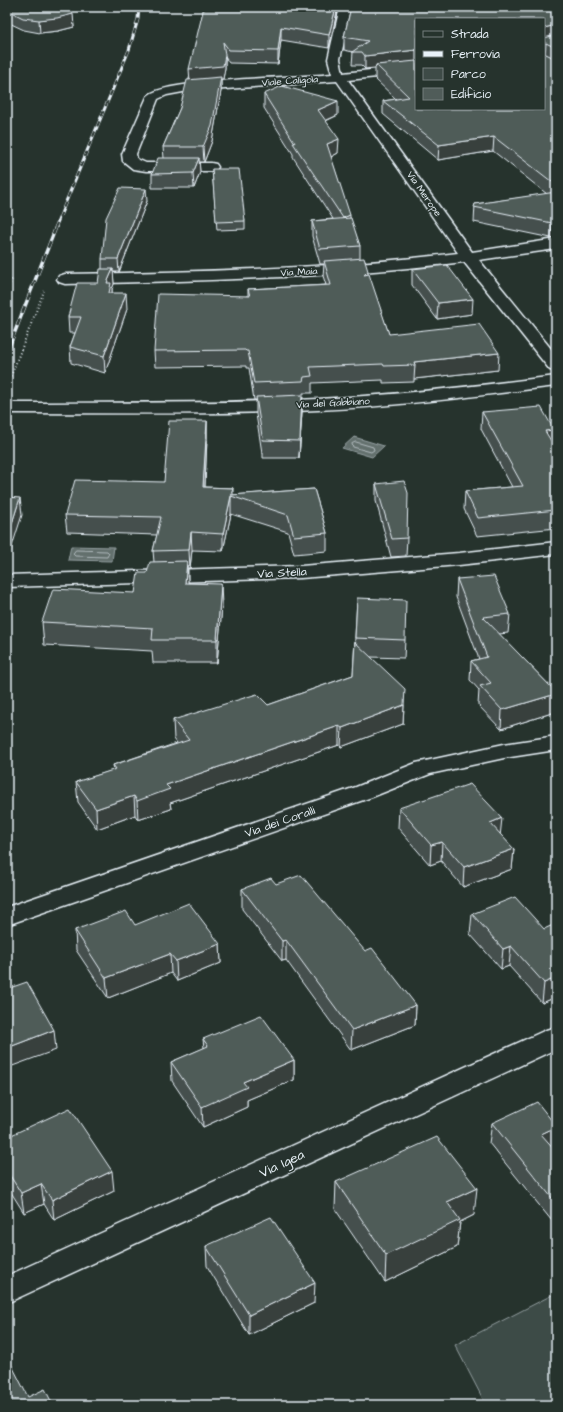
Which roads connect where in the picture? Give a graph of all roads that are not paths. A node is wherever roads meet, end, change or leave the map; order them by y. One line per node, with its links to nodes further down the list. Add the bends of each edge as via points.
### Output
1 (346, 7): 3 (street, Via Merope, via 334,58)
2 (415, 69): 3 (street, Viale Caligola)
3 (340, 78): 4 (street, Viale Caligola, via 192,87 157,94 150,100 129,154 130,161 138,166 153,168); 6 (street, Via Merope)
4 (211, 167)
5 (556, 244): 6 (street, Via Maia)
6 (469, 258): 7 (street, Via Maia, via 283,273); 8 (street, Via Merope)
7 (65, 279)
8 (556, 366)
9 (556, 381): 10 (street, Via del Gabbiano, via 415,398 318,404 211,408)
10 (13, 408)
11 (556, 548): 12 (street, Via Stella, via 301,572)
12 (7, 581)
13 (556, 743): 14 (street, Via dei Coralli, via 486,754 424,768 364,792)
14 (7, 916)
15 (556, 1037): 16 (street, Via Igea)
16 (7, 1290)

